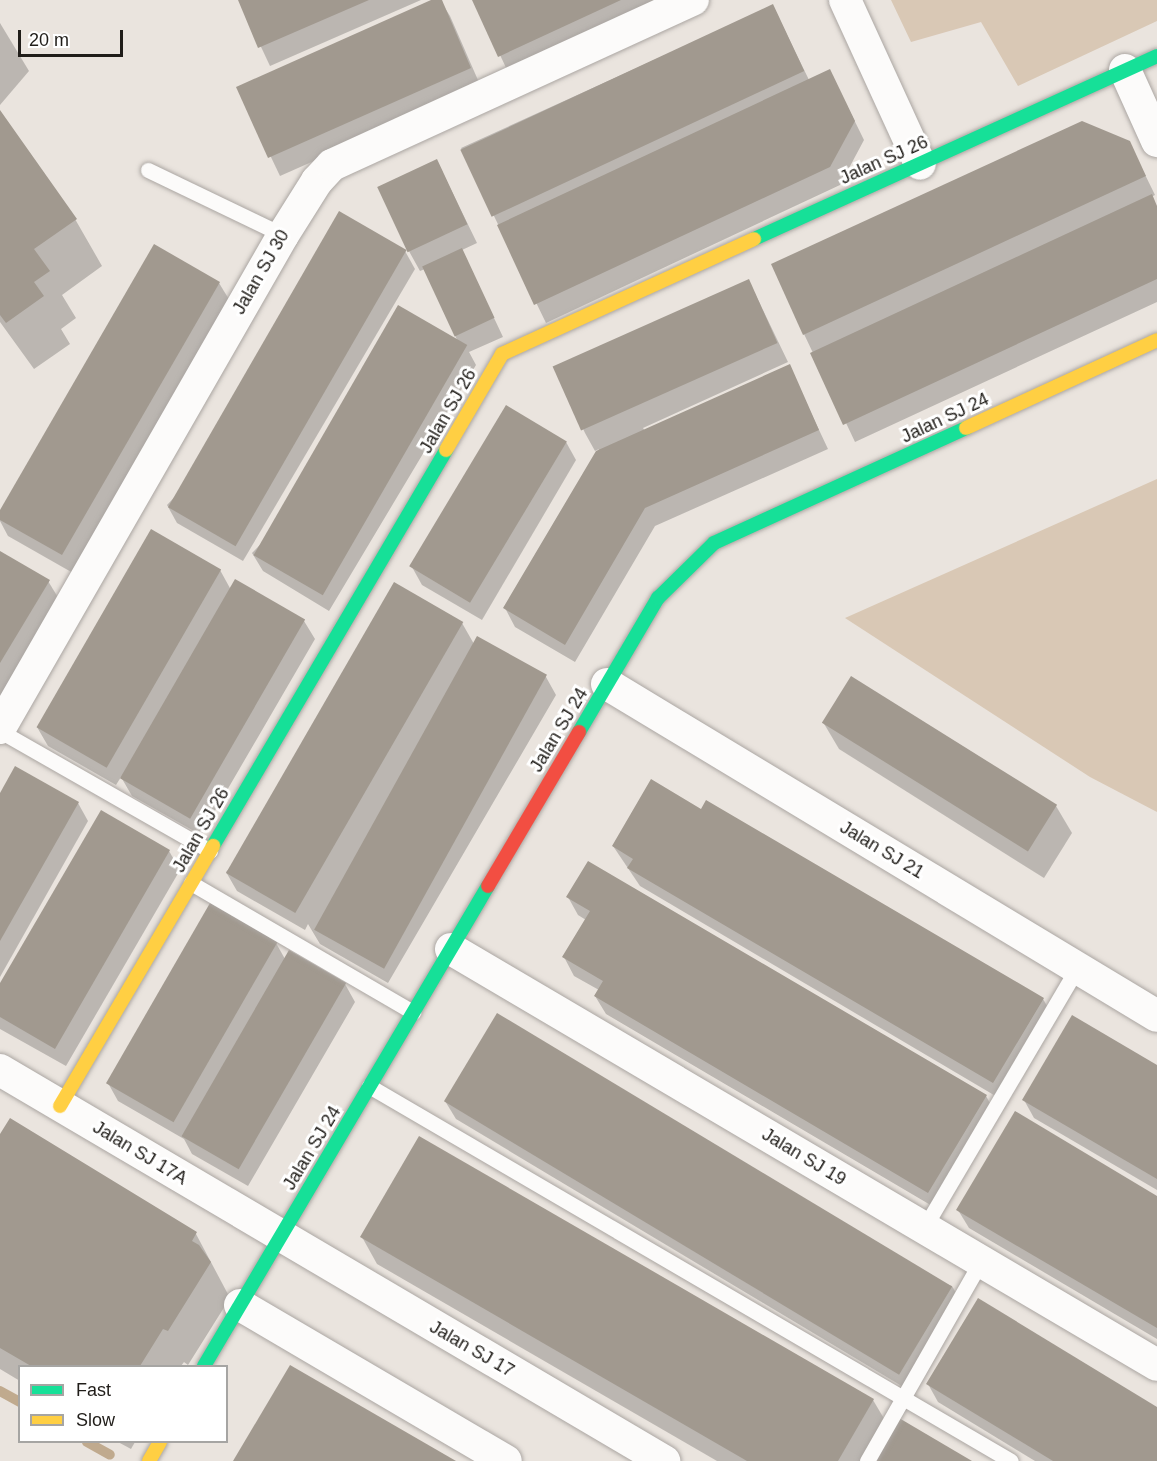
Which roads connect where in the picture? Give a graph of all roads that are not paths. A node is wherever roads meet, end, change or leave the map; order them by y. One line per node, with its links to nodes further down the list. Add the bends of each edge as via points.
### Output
1 (693, 0): 8 (street, Jalan SJ 30, via 332,165 317,181)
2 (844, 0): 6 (street)
3 (1157, 56): 4 (street, Jalan SJ 26)
4 (1125, 70): 5 (street); 6 (street, Jalan SJ 26)
5 (1157, 141)
6 (920, 164): 12 (street, Jalan SJ 26, via 502,354)
7 (148, 170): 8 (lane)
8 (283, 235): 11 (street, Jalan SJ 30)
9 (1157, 340): 10 (street, Jalan SJ 24, via 714,543 658,598)
10 (607, 684): 14 (street, Jalan SJ 24); 15 (street, Jalan SJ 21)
11 (0, 730): 12 (lane)
12 (210, 851): 13 (street, Jalan SJ 26)
13 (191, 883): 16 (lane); 20 (street, Jalan SJ 26)
14 (451, 949): 16 (street, Jalan SJ 24); 21 (street, Jalan SJ 19)
15 (1077, 968): 17 (street, Jalan SJ 21); 21 (lane)
16 (413, 1012): 19 (street, Jalan SJ 24)
17 (1157, 1016)
18 (0, 1070): 20 (street, Jalan SJ 17A)
19 (369, 1086): 22 (street, Jalan SJ 24); 27 (lane)
20 (60, 1106): 22 (street, Jalan SJ 17A)
21 (924, 1228): 23 (street, Jalan SJ 19)
22 (280, 1236): 24 (street, Jalan SJ 24); 31 (street, Jalan SJ 17)
23 (981, 1261): 26 (street, Jalan SJ 19); 27 (lane)
24 (240, 1305): 25 (street, Jalan SJ 24); 30 (street)
25 (205, 1365)
26 (1157, 1365)
27 (903, 1398): 32 (lane); 33 (lane)
28 (159, 1443): 29 (street)
29 (149, 1461)
30 (506, 1461)
31 (664, 1461)
32 (867, 1461)
33 (1011, 1461)

